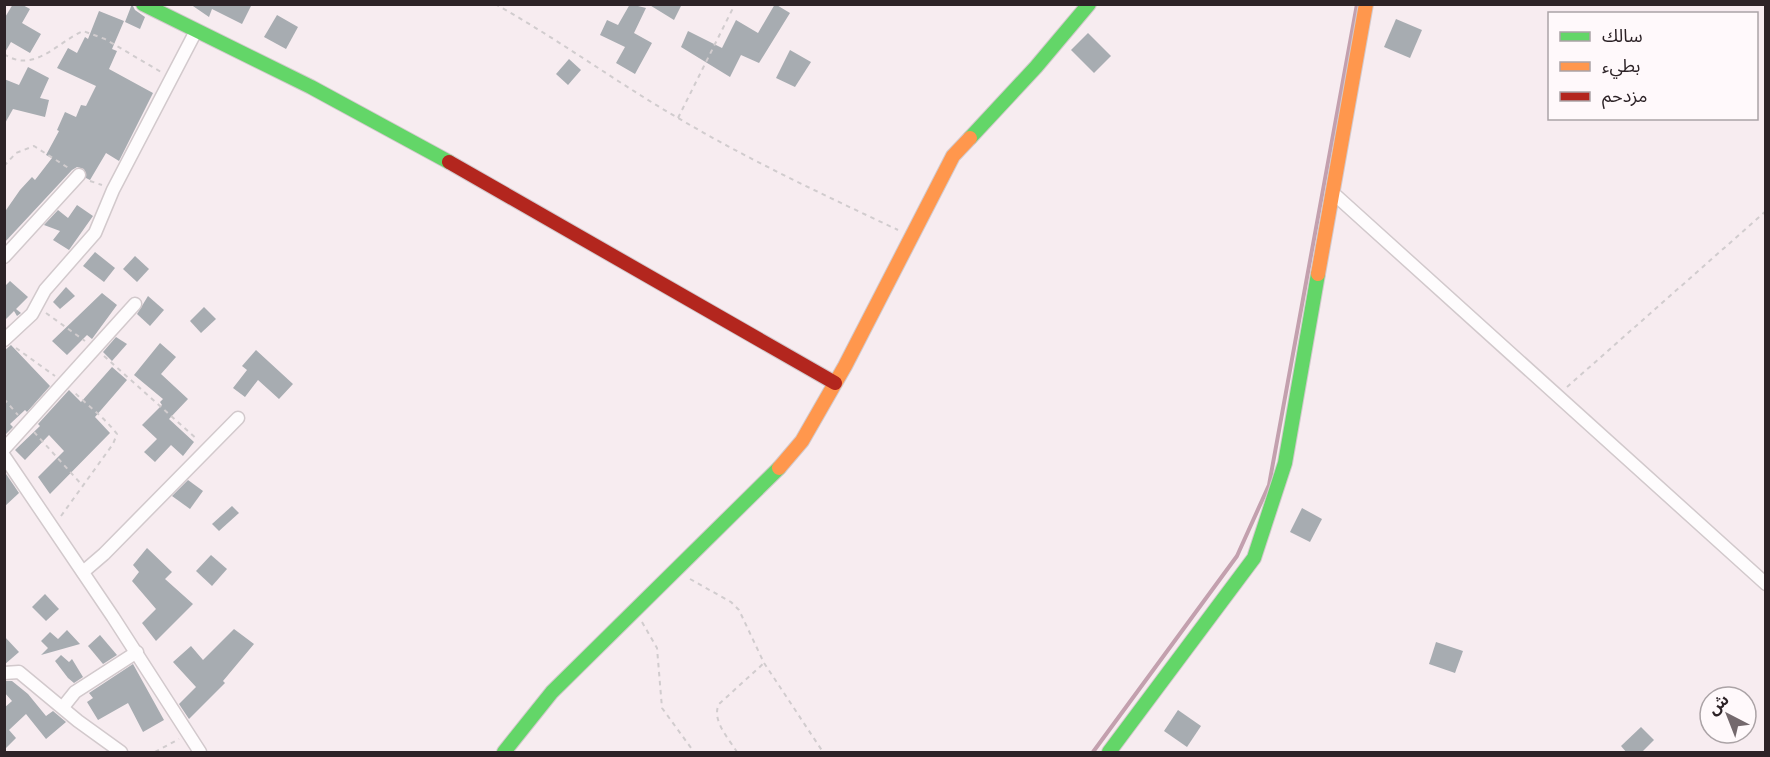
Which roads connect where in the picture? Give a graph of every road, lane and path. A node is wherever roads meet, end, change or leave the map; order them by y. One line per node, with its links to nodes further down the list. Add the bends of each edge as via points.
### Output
1 (143, 4): 6 (street)
2 (495, 4): 9 (path)
3 (735, 4): 9 (path)
4 (1089, 4): 15 (street, via 953,156)
5 (1366, 4): 13 (street)
6 (196, 31): 8 (street); 21 (street, via 311,87 462,169)
7 (4, 54): 8 (path, via 14,60 32,62 83,31 105,39)
8 (171, 78): 12 (street)
9 (678, 118): 15 (path)
10 (4, 166): 11 (path, via 16,153 34,146)
11 (79, 175): 12 (path); 16 (street)
12 (112, 190): 18 (street, via 95,232)
13 (1333, 193): 23 (street); 48 (street, via 1285,463 1254,558)
14 (1766, 211): 23 (path)
15 (912, 237): 21 (street)
16 (4, 257)
17 (135, 304): 20 (street)
18 (36, 306): 19 (street); 20 (path)
19 (5, 339): 22 (path)
20 (93, 347): 22 (street); 27 (path)
21 (835, 382): 33 (street, via 802,441 769,480)
22 (65, 383): 26 (street); 30 (path, via 90,409 102,415 117,434)
23 (1556, 397): 34 (street)
24 (4, 399): 26 (path)
25 (238, 418): 27 (street)
26 (27, 425): 28 (street); 30 (path)
27 (207, 448): 32 (street)
28 (4, 449)
29 (4, 456): 31 (street)
30 (82, 485): 31 (path)
31 (54, 529): 32 (street)
32 (83, 572): 36 (street)
33 (677, 572): 35 (street); 37 (path, via 739,610)
34 (1766, 584)
35 (636, 612): 44 (street, via 552,692); 45 (path, via 657,648 662,708)
36 (136, 652): 39 (street, via 75,692); 40 (street)
37 (764, 663): 46 (path, via 716,710 716,718); 47 (path)
38 (4, 673): 39 (street, via 19,672)
39 (63, 706): 41 (street)
40 (186, 735): 42 (path); 43 (street)
41 (121, 753)
42 (155, 753)
43 (200, 753)
44 (504, 753)
45 (694, 753)
46 (737, 753)
47 (824, 753)
48 (1108, 753)

